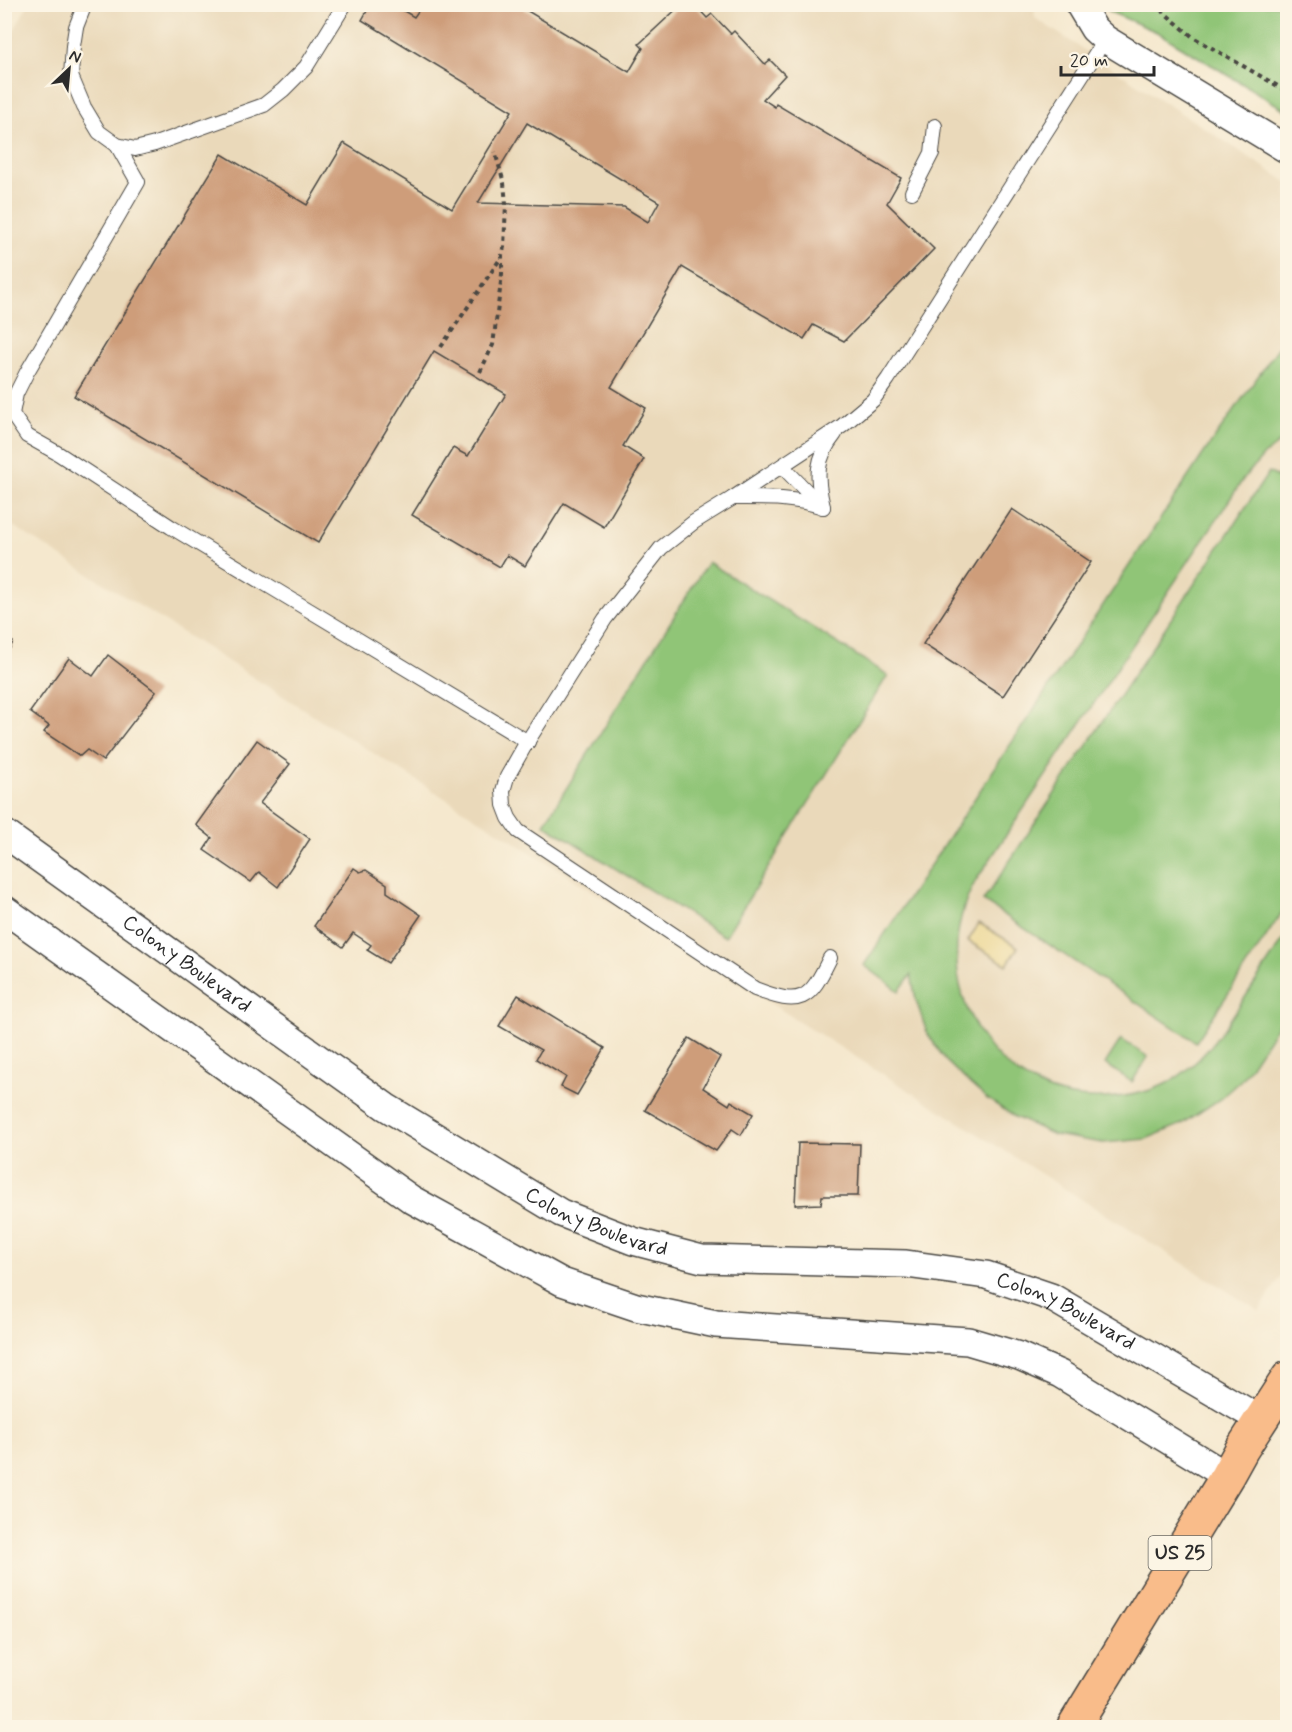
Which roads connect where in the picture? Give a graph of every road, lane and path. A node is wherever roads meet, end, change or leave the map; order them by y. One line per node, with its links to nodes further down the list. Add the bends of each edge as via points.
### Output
1 (85, 4): 8 (lane, via 76,27 71,76 99,132)
2 (345, 4): 8 (lane, via 306,67 264,105 155,144 135,149)
3 (1079, 4): 5 (street)
4 (1154, 4): 6 (path, via 1193,37)
5 (1105, 39): 9 (street); 15 (lane, via 888,379 873,400)
6 (1287, 92)
7 (935, 126): 11 (lane, via 932,153)
8 (117, 145): 19 (lane, via 138,182 16,394 12,414 27,436)
9 (1287, 150)
10 (495, 152): 12 (path, via 506,204)
11 (912, 192)
12 (502, 255): 13 (path); 14 (path, via 493,345)
13 (441, 347)
14 (480, 372)
15 (842, 426): 16 (lane); 18 (lane, via 825,447 818,466)
16 (782, 466): 17 (lane); 18 (lane)
17 (733, 498): 18 (lane, via 790,499); 19 (lane, via 661,548 605,619)
18 (823, 507)
19 (528, 742): 22 (lane, via 502,791 509,818 518,831 755,989 777,998 794,999 810,992)
20 (4, 833): 24 (street, Colony Boulevard, via 386,1107 561,1213 633,1241 702,1259 906,1264 986,1275 1051,1297)
21 (4, 909): 25 (street, via 411,1199 562,1282 636,1307 716,1324 968,1341 1019,1356 1060,1374)
22 (830, 958)
23 (1287, 1378): 24 (main road, US 25)
24 (1261, 1420): 25 (main road, US 25)
25 (1227, 1476): 26 (main road, US 25)
26 (1073, 1728)

